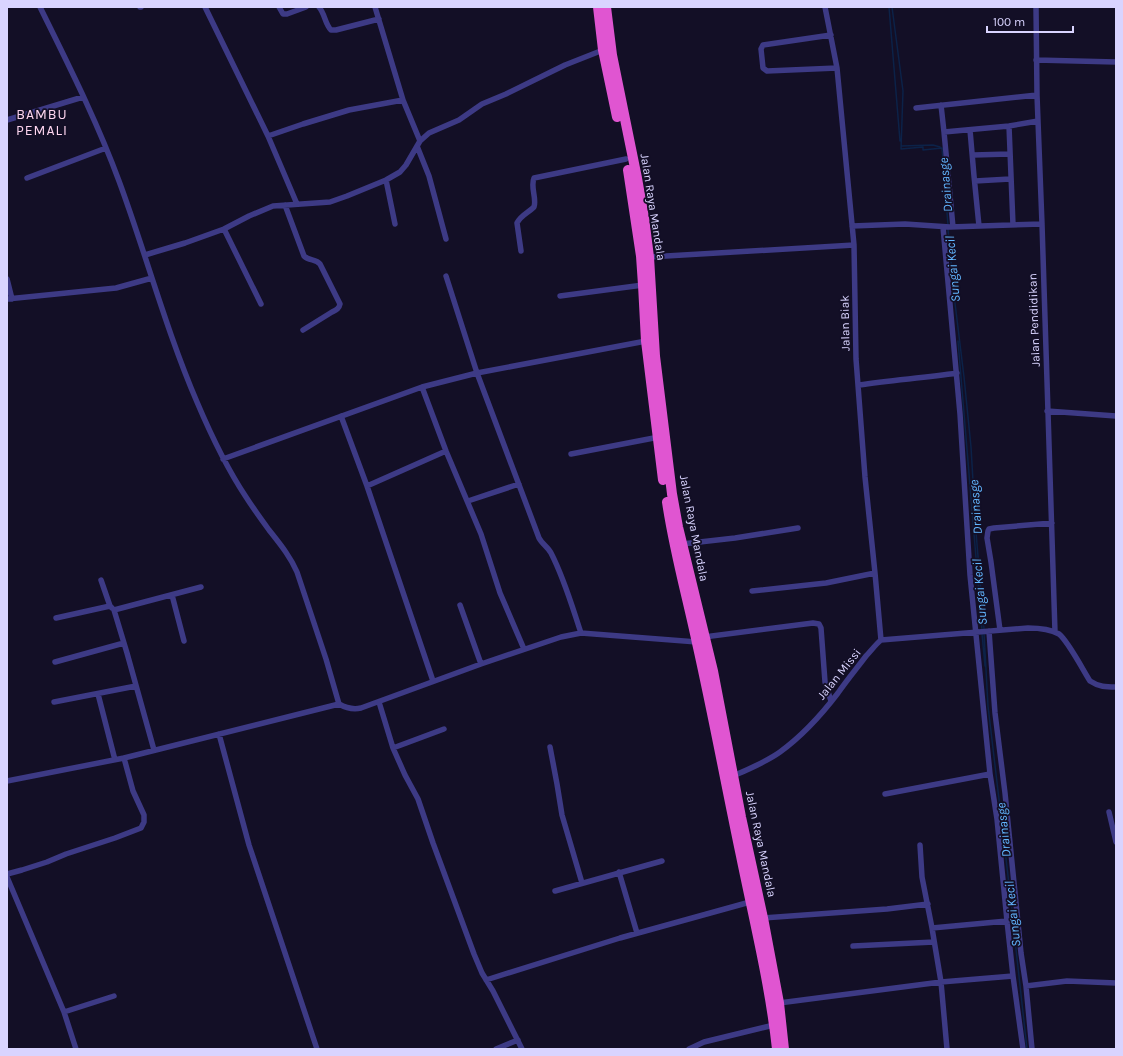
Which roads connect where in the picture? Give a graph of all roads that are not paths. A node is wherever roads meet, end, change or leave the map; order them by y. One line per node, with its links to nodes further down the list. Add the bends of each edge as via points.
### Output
1 (40, 7): 18 (street)
2 (205, 7): 28 (street)
3 (279, 7): 4 (street, via 283,14 287,14)
4 (306, 7)
5 (319, 7): 11 (street, via 331,30)
6 (375, 7): 11 (street)
7 (598, 7): 13 (highway, Jalan Raya Mandala)
8 (606, 7): 24 (highway, Jalan Raya Mandala)
9 (825, 7): 12 (street, Jalan Biak)
10 (1036, 7): 14 (street, Jalan Pendidikan)
11 (379, 19): 19 (street)
12 (831, 35): 16 (street, Jalan Biak); 16 (street, via 763,45 762,66 767,71)
13 (603, 50): 24 (highway, Jalan Raya Mandala); 29 (street, via 482,104 459,120 429,133)
14 (1036, 60): 15 (street); 17 (street, Jalan Pendidikan)
15 (1116, 62)
16 (837, 68): 43 (street, Jalan Biak)
17 (1037, 95): 20 (street); 23 (street, Jalan Pendidikan)
18 (83, 97): 22 (street); 30 (street)
19 (403, 100): 28 (street, via 349,110); 29 (street)
20 (941, 106): 21 (street); 27 (street)
21 (916, 108)
22 (7, 120)
23 (1038, 121): 25 (street); 41 (street, Jalan Pendidikan)
24 (622, 126): 33 (highway, Jalan Raya Mandala); 51 (highway, Jalan Raya Mandala, via 642,205)
25 (1009, 126): 26 (street); 31 (street)
26 (970, 130): 27 (street); 32 (street)
27 (944, 132): 45 (street)
28 (268, 136): 38 (street)
29 (419, 143): 36 (street, via 400,172); 47 (street)
30 (106, 148): 34 (street); 50 (street)
31 (1010, 154): 32 (street); 35 (street)
32 (973, 155): 37 (street)
33 (626, 159): 49 (street, via 534,178 534,207 522,215 517,223); 55 (highway, Jalan Raya Mandala)
34 (27, 178)
35 (1010, 179): 37 (street); 42 (street)
36 (386, 180): 38 (street, via 330,202); 40 (street)
37 (974, 181): 44 (street)
38 (297, 204): 39 (street)
39 (285, 205): 46 (street, via 262,210); 59 (street, via 304,256 320,264 340,304 339,308)
40 (395, 224)
41 (1042, 224): 42 (street); 65 (street, Jalan Pendidikan)
42 (1013, 225): 44 (street)
43 (852, 226): 45 (street, via 905,224); 48 (street, Jalan Biak)
44 (979, 226): 45 (street)
45 (948, 227): 62 (street)
46 (224, 229): 50 (street); 58 (street)
47 (446, 239)
48 (854, 245): 51 (street); 63 (street, Jalan Biak, via 856,359)
49 (521, 251)
50 (144, 255): 53 (street)
51 (649, 257): 68 (highway, Jalan Raya Mandala)
52 (446, 276): 61 (street)
53 (152, 278): 57 (street, via 116,288); 71 (street, via 196,400)
54 (7, 279): 57 (street)
55 (643, 285): 56 (street); 60 (highway, Jalan Raya Mandala)
56 (560, 296)
57 (10, 299)
58 (260, 304)
59 (303, 330)
60 (646, 341): 61 (street); 68 (highway, Jalan Raya Mandala)
61 (477, 373): 64 (street); 72 (street)
62 (957, 373): 63 (street); 87 (street, via 970,575 974,611)
63 (859, 385): 78 (street, Jalan Biak)
64 (422, 387): 66 (street); 69 (street)
65 (1047, 411): 67 (street); 75 (street, Jalan Pendidikan)
66 (341, 416): 71 (street); 73 (street)
67 (1116, 416)
68 (661, 436): 70 (street); 77 (highway, Jalan Raya Mandala); 90 (highway, Jalan Raya Mandala, via 671,532)
69 (446, 451): 73 (street); 74 (street)
70 (571, 454)
71 (223, 459): 104 (street, via 253,508 292,560)
72 (519, 484): 74 (street); 89 (street, via 539,538 552,554)
73 (367, 486): 97 (street)
74 (468, 501): 94 (street, via 500,593)
75 (1052, 523): 86 (street, via 991,528 988,531); 88 (street, Jalan Pendidikan)
76 (798, 528): 77 (street)
77 (682, 544): 90 (highway, Jalan Raya Mandala)
78 (875, 573): 81 (street, via 826,583); 91 (street, Jalan Biak)
79 (101, 580): 84 (street)
80 (202, 587): 82 (street)
81 (752, 591)
82 (172, 595): 84 (street); 92 (street)
83 (460, 605): 96 (street)
84 (112, 608): 85 (street); 93 (street)
85 (56, 618)
86 (1000, 630): 87 (street); 88 (street, via 1033,628)
87 (982, 632): 91 (street); 112 (street); 128 (street, via 1004,779)
88 (1055, 632): 99 (street, via 1063,638 1090,681 1104,687)
89 (581, 633): 90 (street); 94 (street)
90 (701, 640): 101 (street, via 813,622 819,624 825,682); 113 (highway, Jalan Raya Mandala, via 712,671); 125 (highway, Jalan Raya Mandala)
91 (881, 640): 101 (street, Jalan Missi)
92 (184, 641)
93 (124, 643): 95 (street); 98 (street)
94 (524, 649): 96 (street)
95 (55, 662)
96 (481, 664): 97 (street)
97 (433, 681): 103 (street)
98 (136, 686): 100 (street); 109 (street)
99 (1116, 687)
100 (98, 694): 102 (street); 111 (street)
101 (832, 701): 113 (street, Jalan Missi, via 785,748)
102 (54, 702)
103 (379, 702): 104 (street, via 356,709 345,708); 108 (street)
104 (339, 704): 106 (street)
105 (444, 729): 108 (street)
106 (219, 734): 109 (street); 145 (street, via 249,845)
107 (550, 747): 123 (street, via 562,815)
108 (393, 748): 135 (street, via 418,799 474,954)
109 (154, 750): 110 (street)
110 (124, 758): 111 (street); 121 (street, via 133,791 144,815 141,828)
111 (114, 760): 114 (street)
112 (990, 774): 115 (street); 128 (street)
113 (733, 776): 127 (highway, Jalan Raya Mandala)
114 (7, 781)
115 (885, 794)
116 (1109, 812): 117 (street)
117 (1116, 842)
118 (920, 845): 126 (street, via 922,877)
119 (662, 861): 120 (street)
120 (619, 872): 123 (street); 131 (street)
121 (7, 874)
122 (7, 877): 141 (street)
123 (582, 883): 124 (street)
124 (555, 891)
125 (750, 902): 130 (highway, Jalan Raya Mandala); 131 (street)
126 (928, 904): 127 (street); 129 (street)
127 (763, 918): 130 (highway, Jalan Raya Mandala)
128 (1013, 921): 129 (street); 134 (street); 138 (street)
129 (932, 928): 132 (street)
130 (761, 932): 140 (highway, Jalan Raya Mandala); 142 (highway, Jalan Raya Mandala)
131 (637, 933): 135 (street)
132 (934, 942): 133 (street); 136 (street)
133 (854, 946)
134 (1013, 976): 136 (street); 152 (street)
135 (486, 980): 143 (street)
136 (941, 982): 140 (street); 151 (street)
137 (1116, 983): 138 (street, via 1067,981)
138 (1026, 986): 153 (street)
139 (114, 996): 141 (street)
140 (779, 1003): 150 (highway, Jalan Raya Mandala)
141 (64, 1012): 144 (street)
142 (774, 1025): 148 (street, via 704,1042); 149 (highway, Jalan Raya Mandala)
143 (518, 1040): 146 (street); 147 (street)
144 (76, 1049)
145 (317, 1049)
146 (496, 1049)
147 (522, 1049)
148 (689, 1049)
149 (777, 1049)
150 (784, 1049)
151 (947, 1049)
152 (1023, 1049)
153 (1032, 1049)

